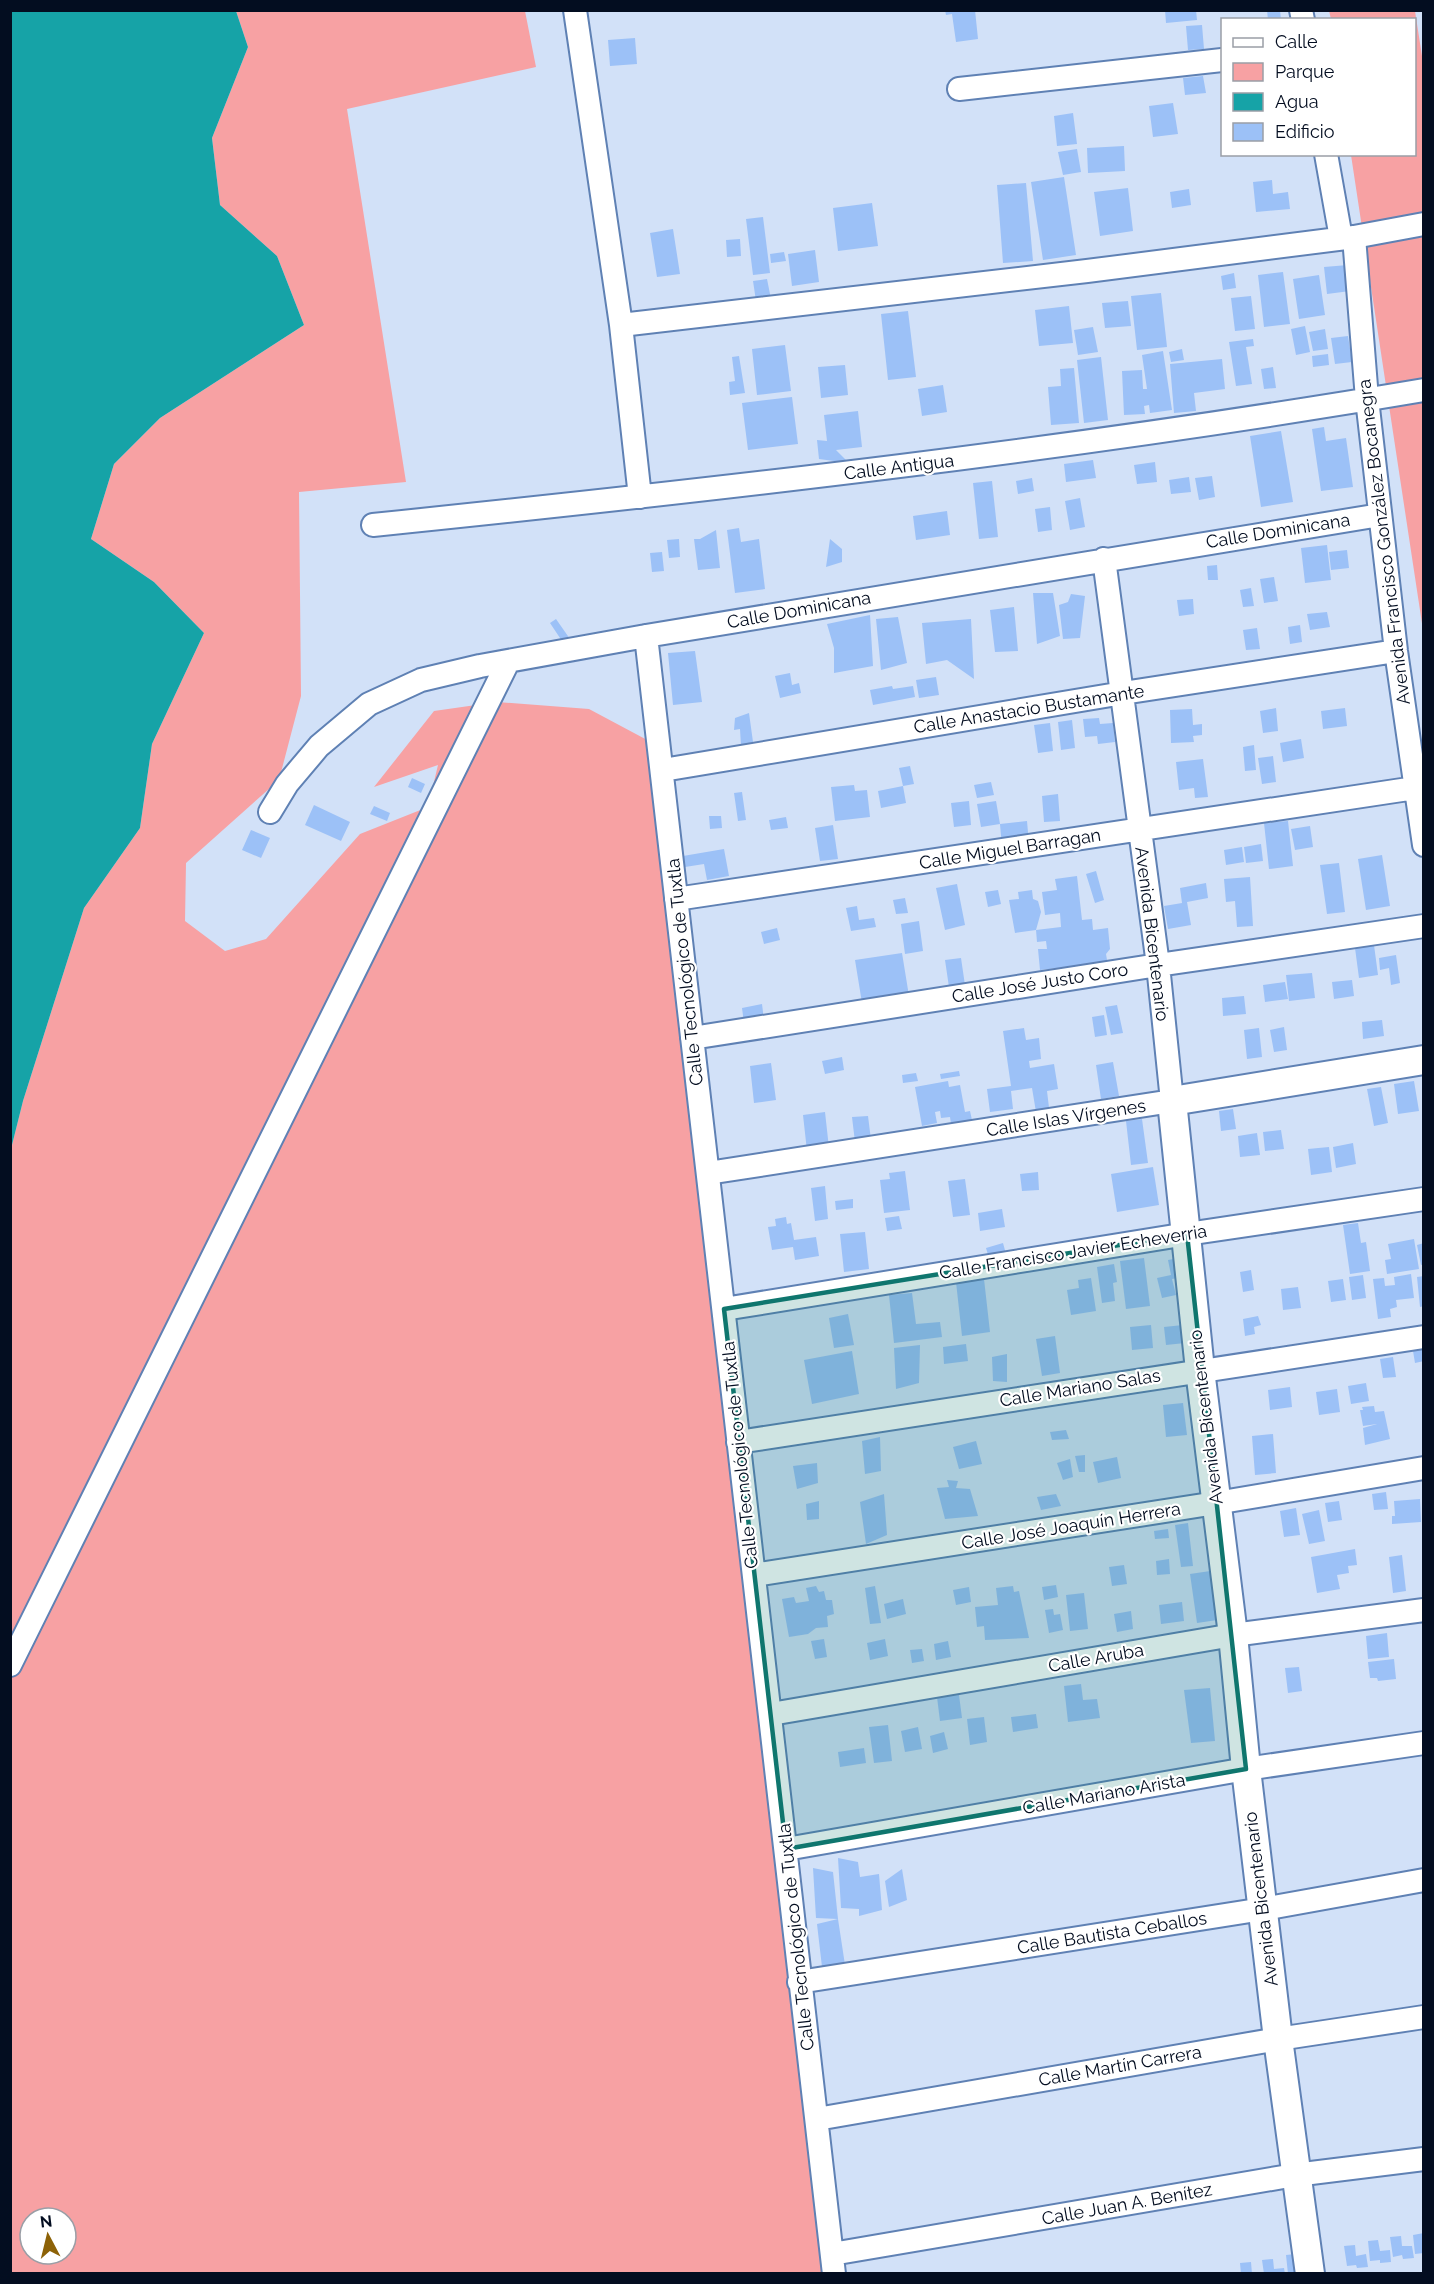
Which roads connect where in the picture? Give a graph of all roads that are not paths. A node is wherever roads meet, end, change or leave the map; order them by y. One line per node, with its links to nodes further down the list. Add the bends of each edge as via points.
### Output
1 (575, 10): 7 (street)
2 (1221, 60): 3 (street)
3 (959, 89)
4 (1326, 156): 6 (street, Avenida Francisco González Bocanegra)
5 (1424, 224): 6 (street)
6 (1347, 238): 7 (street); 9 (street, Avenida Francisco González Bocanegra)
7 (621, 325): 10 (street)
8 (1424, 390): 9 (street, Calle Antigua)
9 (1367, 399): 10 (street, Calle Antigua, via 910,466); 11 (street, Avenida Francisco González Bocanegra)
10 (640, 497): 12 (street, Calle Antigua)
11 (1380, 515): 13 (street, Calle Dominicana); 15 (street, Avenida Francisco González Bocanegra)
12 (373, 525)
13 (1104, 560): 14 (street, Calle Dominicana); 17 (street, Avenida Bicentenario)
14 (646, 636): 16 (street, Calle Dominicana); 18 (street, Calle Tecnológico de Tuxtla)
15 (1396, 651): 17 (street, Calle Anastacio Bustamante); 19 (street, Avenida Francisco González Bocanegra)
16 (508, 662): 20 (street, Calle Dominicana, via 421,680 369,704 319,746); 41 (street)
17 (1123, 693): 18 (street, Calle Anastacio Bustamante); 21 (street, Avenida Bicentenario)
18 (663, 770): 23 (street, Calle Tecnológico de Tuxtla)
19 (1416, 788): 21 (street, Calle Miguel Barragan); 22 (street, Avenida Francisco González Bocanegra)
20 (270, 812)
21 (1139, 829): 23 (street, Calle Miguel Barragan); 25 (street, Avenida Bicentenario)
22 (1424, 845)
23 (676, 899): 26 (street, Calle Tecnológico de Tuxtla)
24 (1424, 926): 25 (street, Calle José Justo Coro)
25 (1158, 965): 26 (street, Calle José Justo Coro); 28 (street, Avenida Bicentenario)
26 (692, 1038): 29 (street, Calle Tecnológico de Tuxtla)
27 (1424, 1059): 28 (street, Calle Islas Vírgenes)
28 (1172, 1101): 29 (street, Calle Islas Vírgenes); 31 (street, Avenida Bicentenario)
29 (708, 1173): 32 (street, Calle Tecnológico de Tuxtla)
30 (1424, 1199): 31 (street, Calle Francisco Javier Echeverria)
31 (1187, 1234): 32 (street, Calle Francisco Javier Echeverria); 34 (street, Avenida Bicentenario)
32 (724, 1309): 35 (street, Calle Tecnológico de Tuxtla)
33 (1424, 1336): 34 (street, Calle Mariano Salas)
34 (1200, 1370): 35 (street, Calle Mariano Salas); 37 (street, Avenida Bicentenario)
35 (738, 1442): 38 (street, Calle Tecnológico de Tuxtla)
36 (1424, 1468): 37 (street, Calle José Joaquín Herrera)
37 (1216, 1503): 38 (street, Calle José Joaquín Herrera); 40 (street, Avenida Bicentenario)
38 (754, 1575): 42 (street, Calle Tecnológico de Tuxtla)
39 (1424, 1610): 40 (street, Calle Aruba)
40 (1233, 1635): 42 (street, Calle Aruba); 44 (street, Avenida Bicentenario)
41 (10, 1665)
42 (771, 1714): 45 (street, Calle Tecnológico de Tuxtla)
43 (1424, 1743): 44 (street, Calle Mariano Arista)
44 (1246, 1769): 45 (street, Calle Mariano Arista); 47 (street, Avenida Bicentenario)
45 (786, 1849): 48 (street, Calle Tecnológico de Tuxtla)
46 (1424, 1880): 47 (street, Calle Bautista Ceballos)
47 (1263, 1909): 48 (street, Calle Bautista Ceballos); 50 (street, Avenida Bicentenario)
48 (800, 1982): 51 (street, Calle Tecnológico de Tuxtla)
49 (1424, 2017): 50 (street, Calle Martín Carrera)
50 (1278, 2039): 51 (street, Calle Martín Carrera); 53 (street, Avenida Bicentenario)
51 (817, 2119): 54 (street, Calle Tecnológico de Tuxtla)
52 (1424, 2158): 53 (street, Calle Juan A. Benítez)
53 (1295, 2175): 54 (street, Calle Juan A. Benítez); 55 (street, Avenida Bicentenario)
54 (833, 2264)
55 (1310, 2274)

